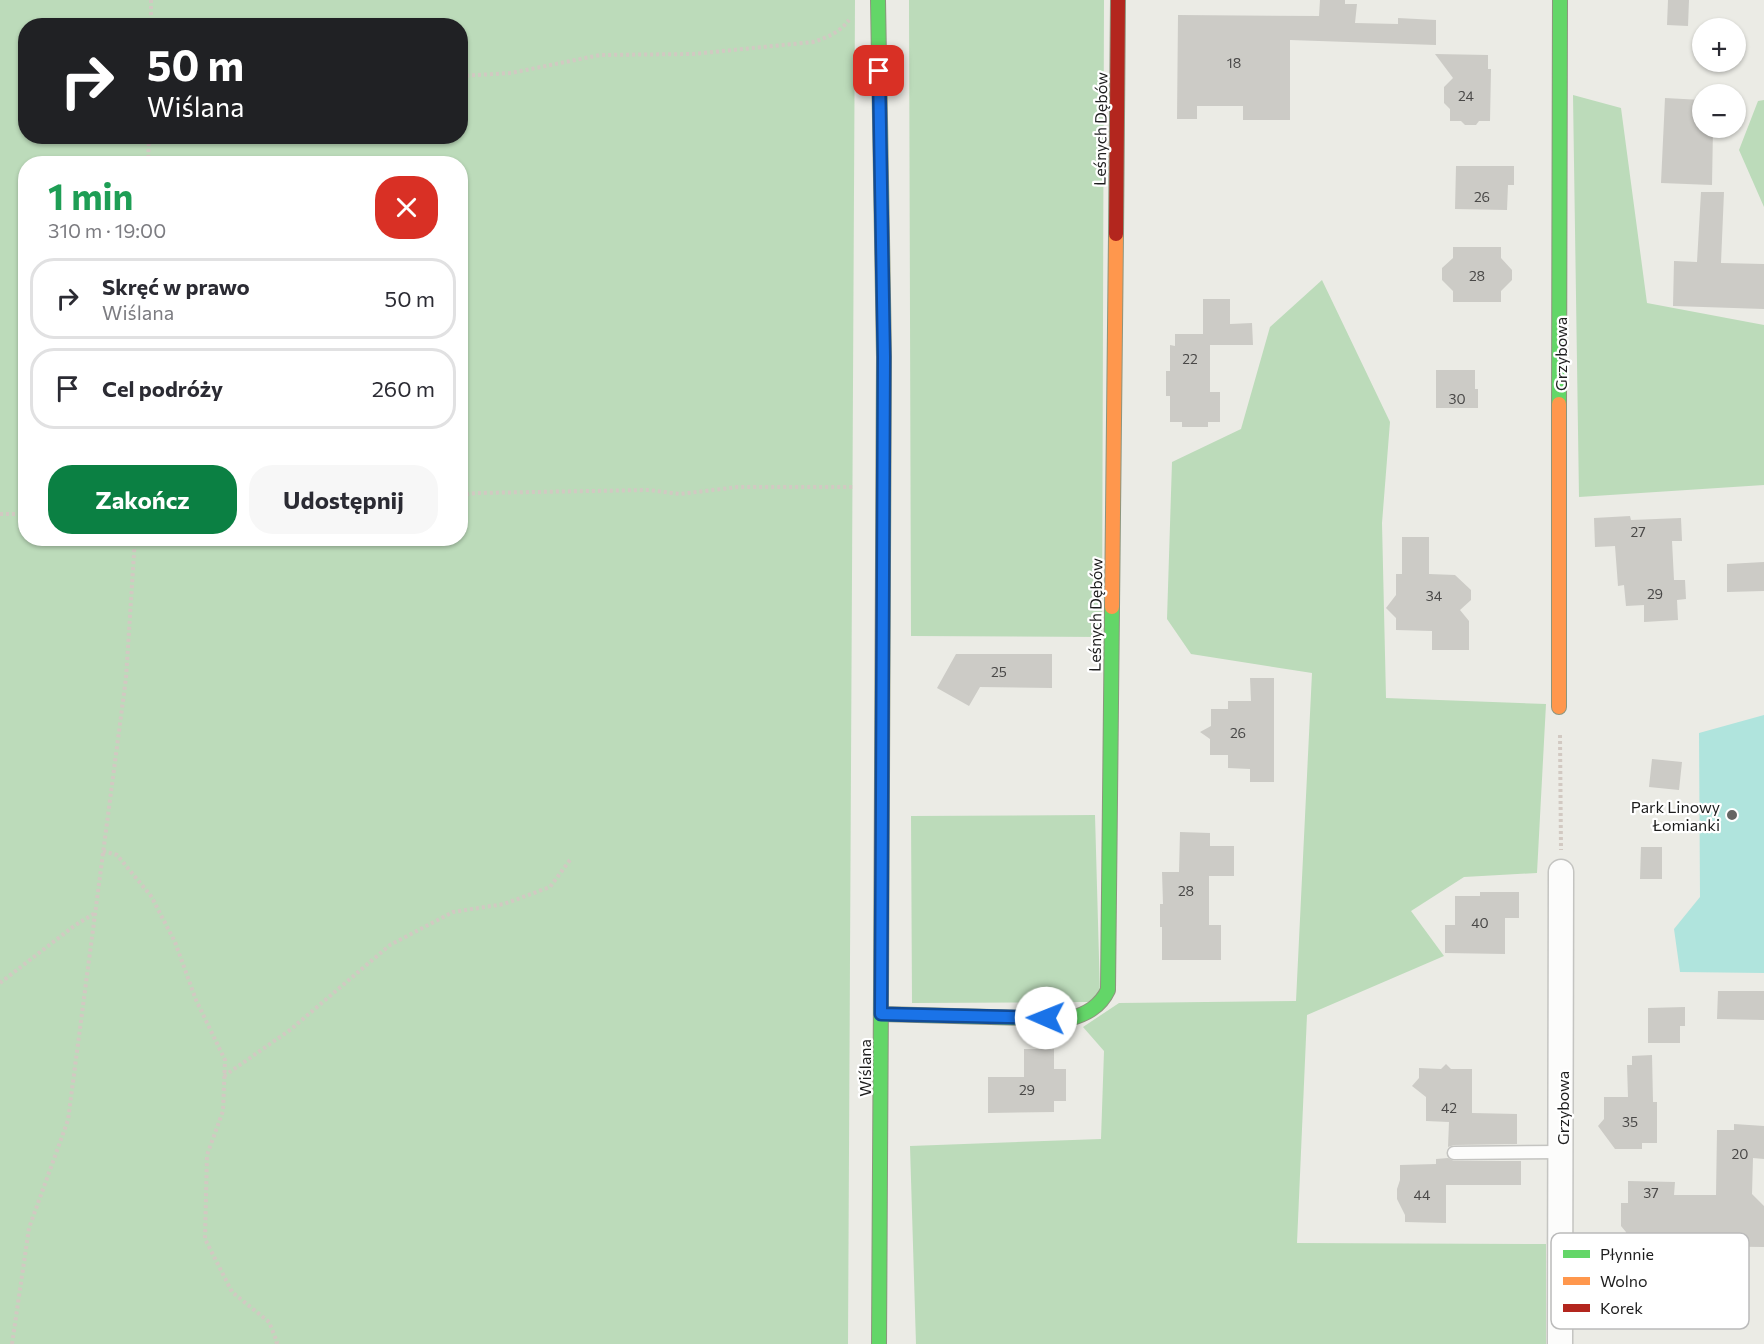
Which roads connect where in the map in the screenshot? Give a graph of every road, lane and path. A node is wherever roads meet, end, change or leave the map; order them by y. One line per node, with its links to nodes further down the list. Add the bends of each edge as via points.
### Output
1 (151, 0): 6 (path)
2 (878, 0): 8 (street, Wiślana)
3 (1118, 0): 19 (street, Leśnych Dębów, via 1108,990 1104,1001 1086,1014 1070,1019)
4 (1560, 0): 13 (street, Grzybowa)
5 (851, 16): 7 (path, via 842,30 813,42 693,54 600,55 511,73)
6 (151, 18)
7 (468, 76)
8 (883, 487): 9 (path, via 738,486 680,494 649,490); 19 (street, Wiślana)
9 (468, 494)
10 (0, 514): 11 (path)
11 (18, 514)
12 (134, 546): 14 (path, via 126,678)
13 (1559, 707): 16 (path)
14 (103, 851): 17 (path); 20 (path, via 117,855 151,896 225,1060)
15 (570, 861): 20 (path, via 550,887 504,903 453,912 390,945 290,1030)
16 (1562, 872): 21 (street, Grzybowa)
17 (95, 913): 18 (path); 25 (path, via 68,1120 29,1228)
18 (0, 983)
19 (881, 1014): 27 (street, Wiślana)
20 (224, 1076): 26 (path, via 223,1111 207,1155 205,1239 232,1292 269,1322)
21 (1562, 1152): 22 (lane); 23 (street, Grzybowa)
22 (1454, 1153)
23 (1561, 1233)
24 (1560, 1329): 28 (street, Grzybowa)
25 (12, 1344)
26 (276, 1344)
27 (879, 1344)
28 (1560, 1344)

